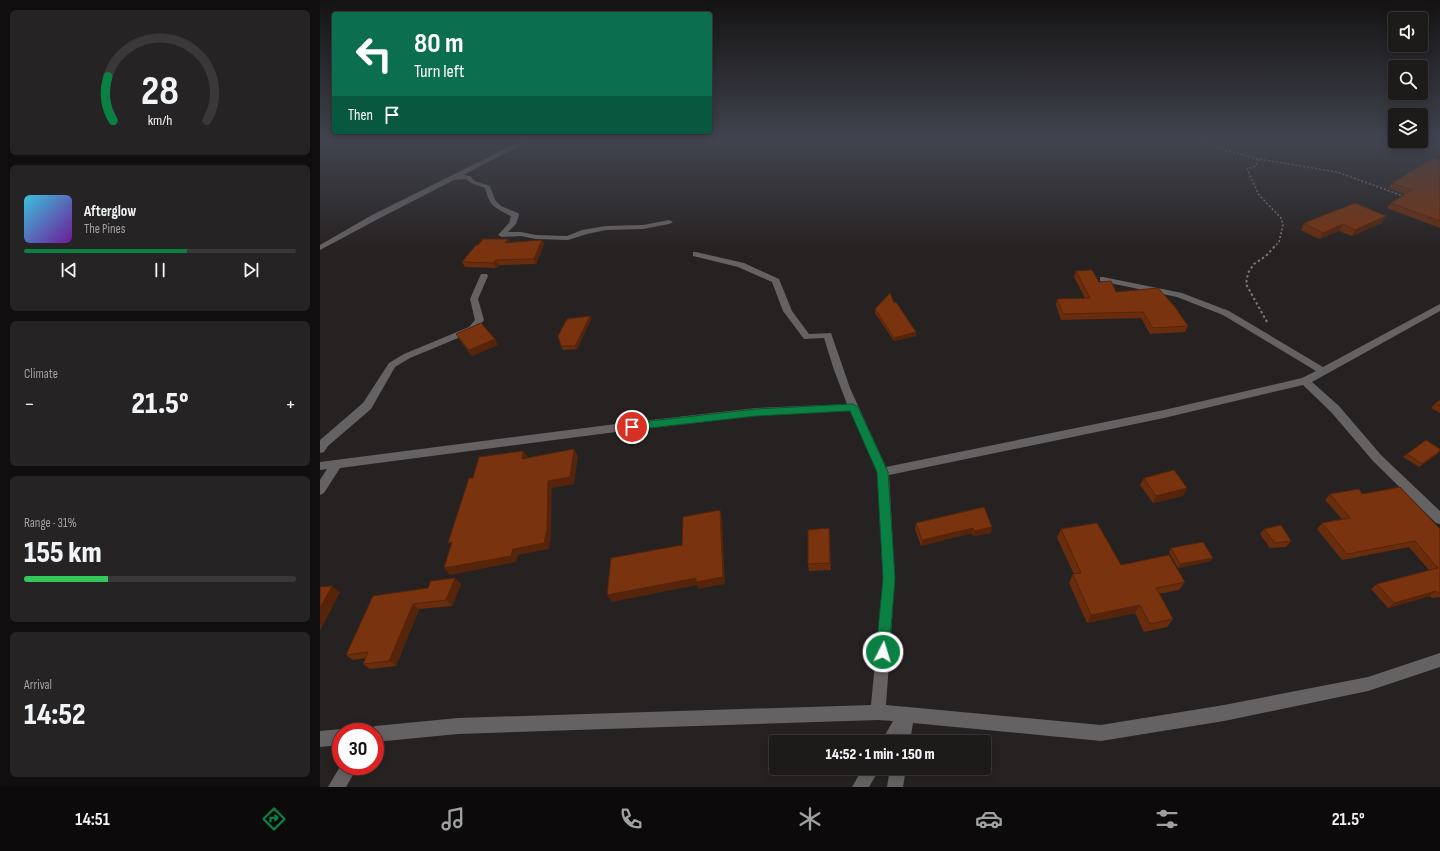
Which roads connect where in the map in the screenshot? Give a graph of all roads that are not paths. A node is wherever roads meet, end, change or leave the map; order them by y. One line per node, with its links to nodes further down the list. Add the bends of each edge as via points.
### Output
1 (454, 177): 2 (street)
2 (449, 179): 3 (street, via 468,177 472,182 488,187 492,201 515,215 512,224 502,235 568,238 606,228 643,227); 4 (street)
3 (668, 222)
4 (320, 248)
5 (696, 254): 11 (street, via 741,265 776,281 788,314 807,337 828,335 835,362)
6 (484, 276): 12 (street, via 474,300 480,320 472,329 407,356 392,365 367,406 324,442)
7 (1103, 280): 9 (street, via 1179,295 1226,313)
8 (1440, 308): 9 (street)
9 (1323, 371): 10 (street)
10 (1305, 381): 15 (street, via 1164,414); 17 (street)
11 (853, 407): 13 (street, via 748,413); 15 (street)
12 (320, 449)
13 (336, 465): 14 (street); 16 (street)
14 (320, 466)
15 (883, 472): 19 (street, via 889,578)
16 (320, 490)
17 (1440, 519)
18 (1440, 660): 20 (street, via 1368,684 1224,713 1101,733)
19 (878, 712): 20 (street); 21 (street, via 458,726)
20 (906, 715): 22 (street); 23 (street)
21 (384, 733)
22 (893, 735)
23 (903, 735)
24 (332, 738): 25 (street)
25 (320, 739)
26 (344, 775): 29 (street)
27 (868, 775): 30 (street)
28 (897, 775): 31 (street)
29 (336, 787)
30 (860, 787)
31 (895, 787)

